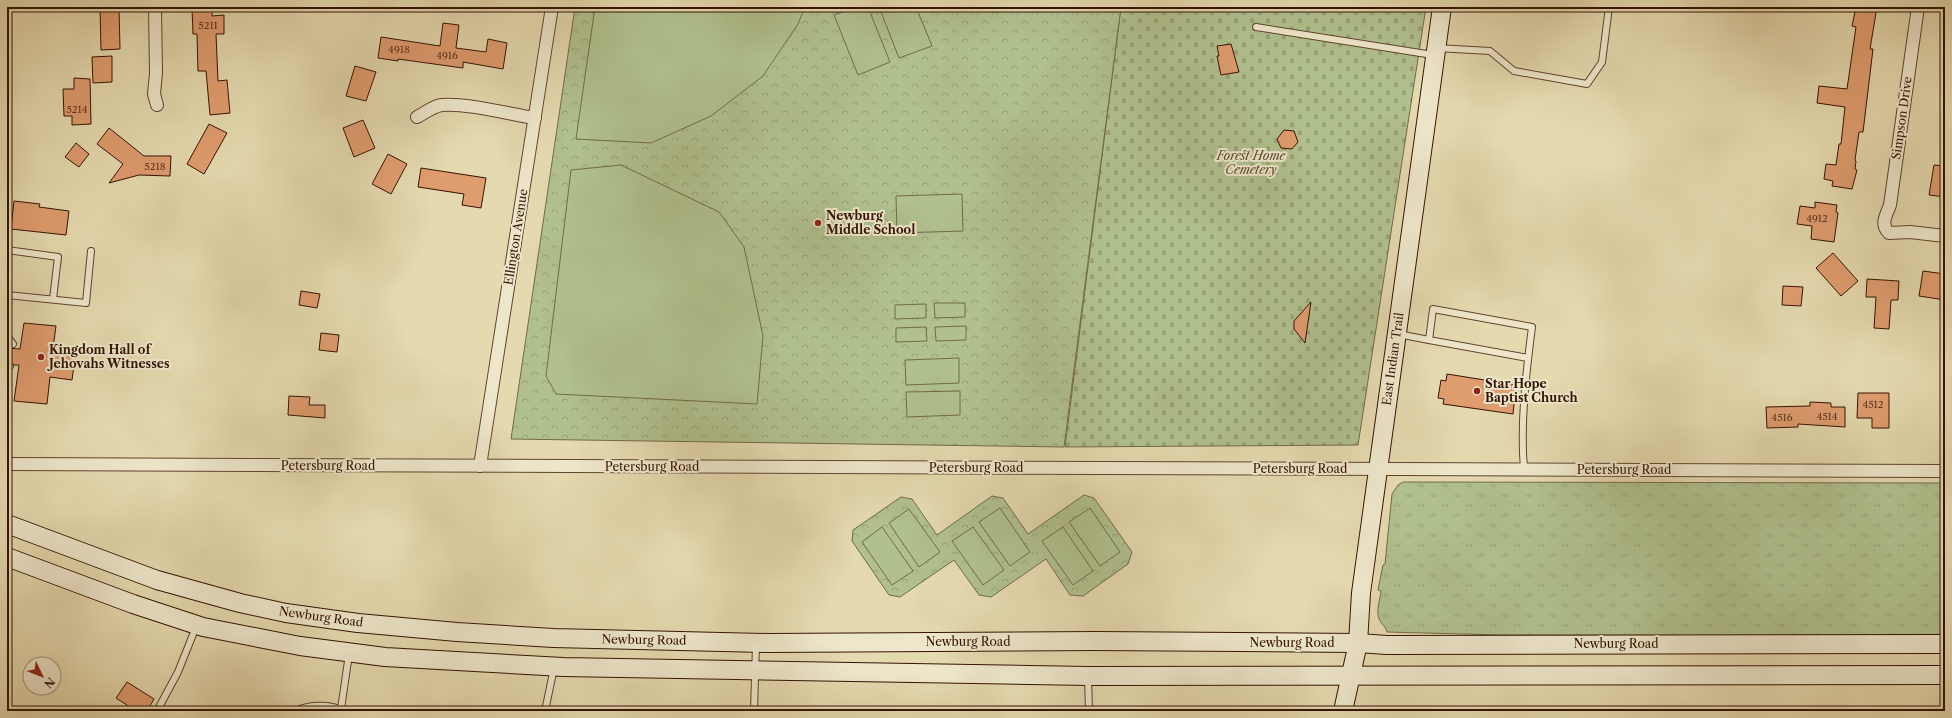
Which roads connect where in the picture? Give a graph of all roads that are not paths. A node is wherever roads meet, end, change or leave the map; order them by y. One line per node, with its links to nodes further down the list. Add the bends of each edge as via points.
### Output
1 (155, 7): 8 (street, via 154,94)
2 (552, 7): 10 (street, Ellington Avenue)
3 (1442, 7): 7 (main road, East Indian Trail)
4 (1609, 7): 7 (lane, via 1602,62 1586,84 1514,71 1490,51)
5 (1918, 7): 11 (street, Simpson Drive, via 1890,205 1883,222 1890,233 1910,232)
6 (1256, 27): 7 (lane)
7 (1435, 52): 16 (main road, East Indian Trail)
8 (157, 105)
9 (417, 117): 10 (street, via 442,105)
10 (535, 118): 22 (street, Ellington Avenue)
11 (1945, 236)
12 (7, 250): 15 (lane, via 58,257)
13 (91, 251): 15 (lane, via 86,303)
14 (7, 295): 15 (lane)
15 (53, 298)
16 (1397, 334): 18 (lane); 23 (main road, East Indian Trail)
17 (7, 336): 19 (lane)
18 (1430, 340): 20 (lane); 20 (lane, via 1433,309 1532,328)
19 (13, 344)
20 (1528, 358): 24 (lane, via 1522,444)
21 (7, 464): 22 (street, Petersburg Road)
22 (480, 466): 23 (street, Petersburg Road)
23 (1378, 469): 24 (street, Petersburg Road); 30 (main road, East Indian Trail, via 1361,593)
24 (1524, 469): 25 (street, Petersburg Road)
25 (1945, 471)
26 (7, 524): 29 (main road, Newburg Road, via 156,580 286,613 457,632 553,638)
27 (7, 557): 28 (main road)
28 (197, 625): 32 (main road, via 300,646); 39 (lane, via 178,672)
29 (756, 643): 30 (main road, Newburg Road); 34 (lane)
30 (1358, 644): 31 (main road, Newburg Road); 37 (main road, East Indian Trail)
31 (1945, 644)
32 (349, 652): 33 (main road, via 385,657); 38 (lane)
33 (554, 667): 34 (main road); 41 (lane)
34 (756, 669): 36 (main road); 42 (lane)
35 (1945, 674): 37 (main road)
36 (1088, 676): 37 (main road); 43 (lane)
37 (1352, 677): 44 (main road, East Indian Trail)
38 (343, 710): 40 (lane, via 311,705)
39 (157, 711)
40 (295, 711)
41 (546, 711)
42 (754, 711)
43 (1089, 711)
44 (1343, 711)

